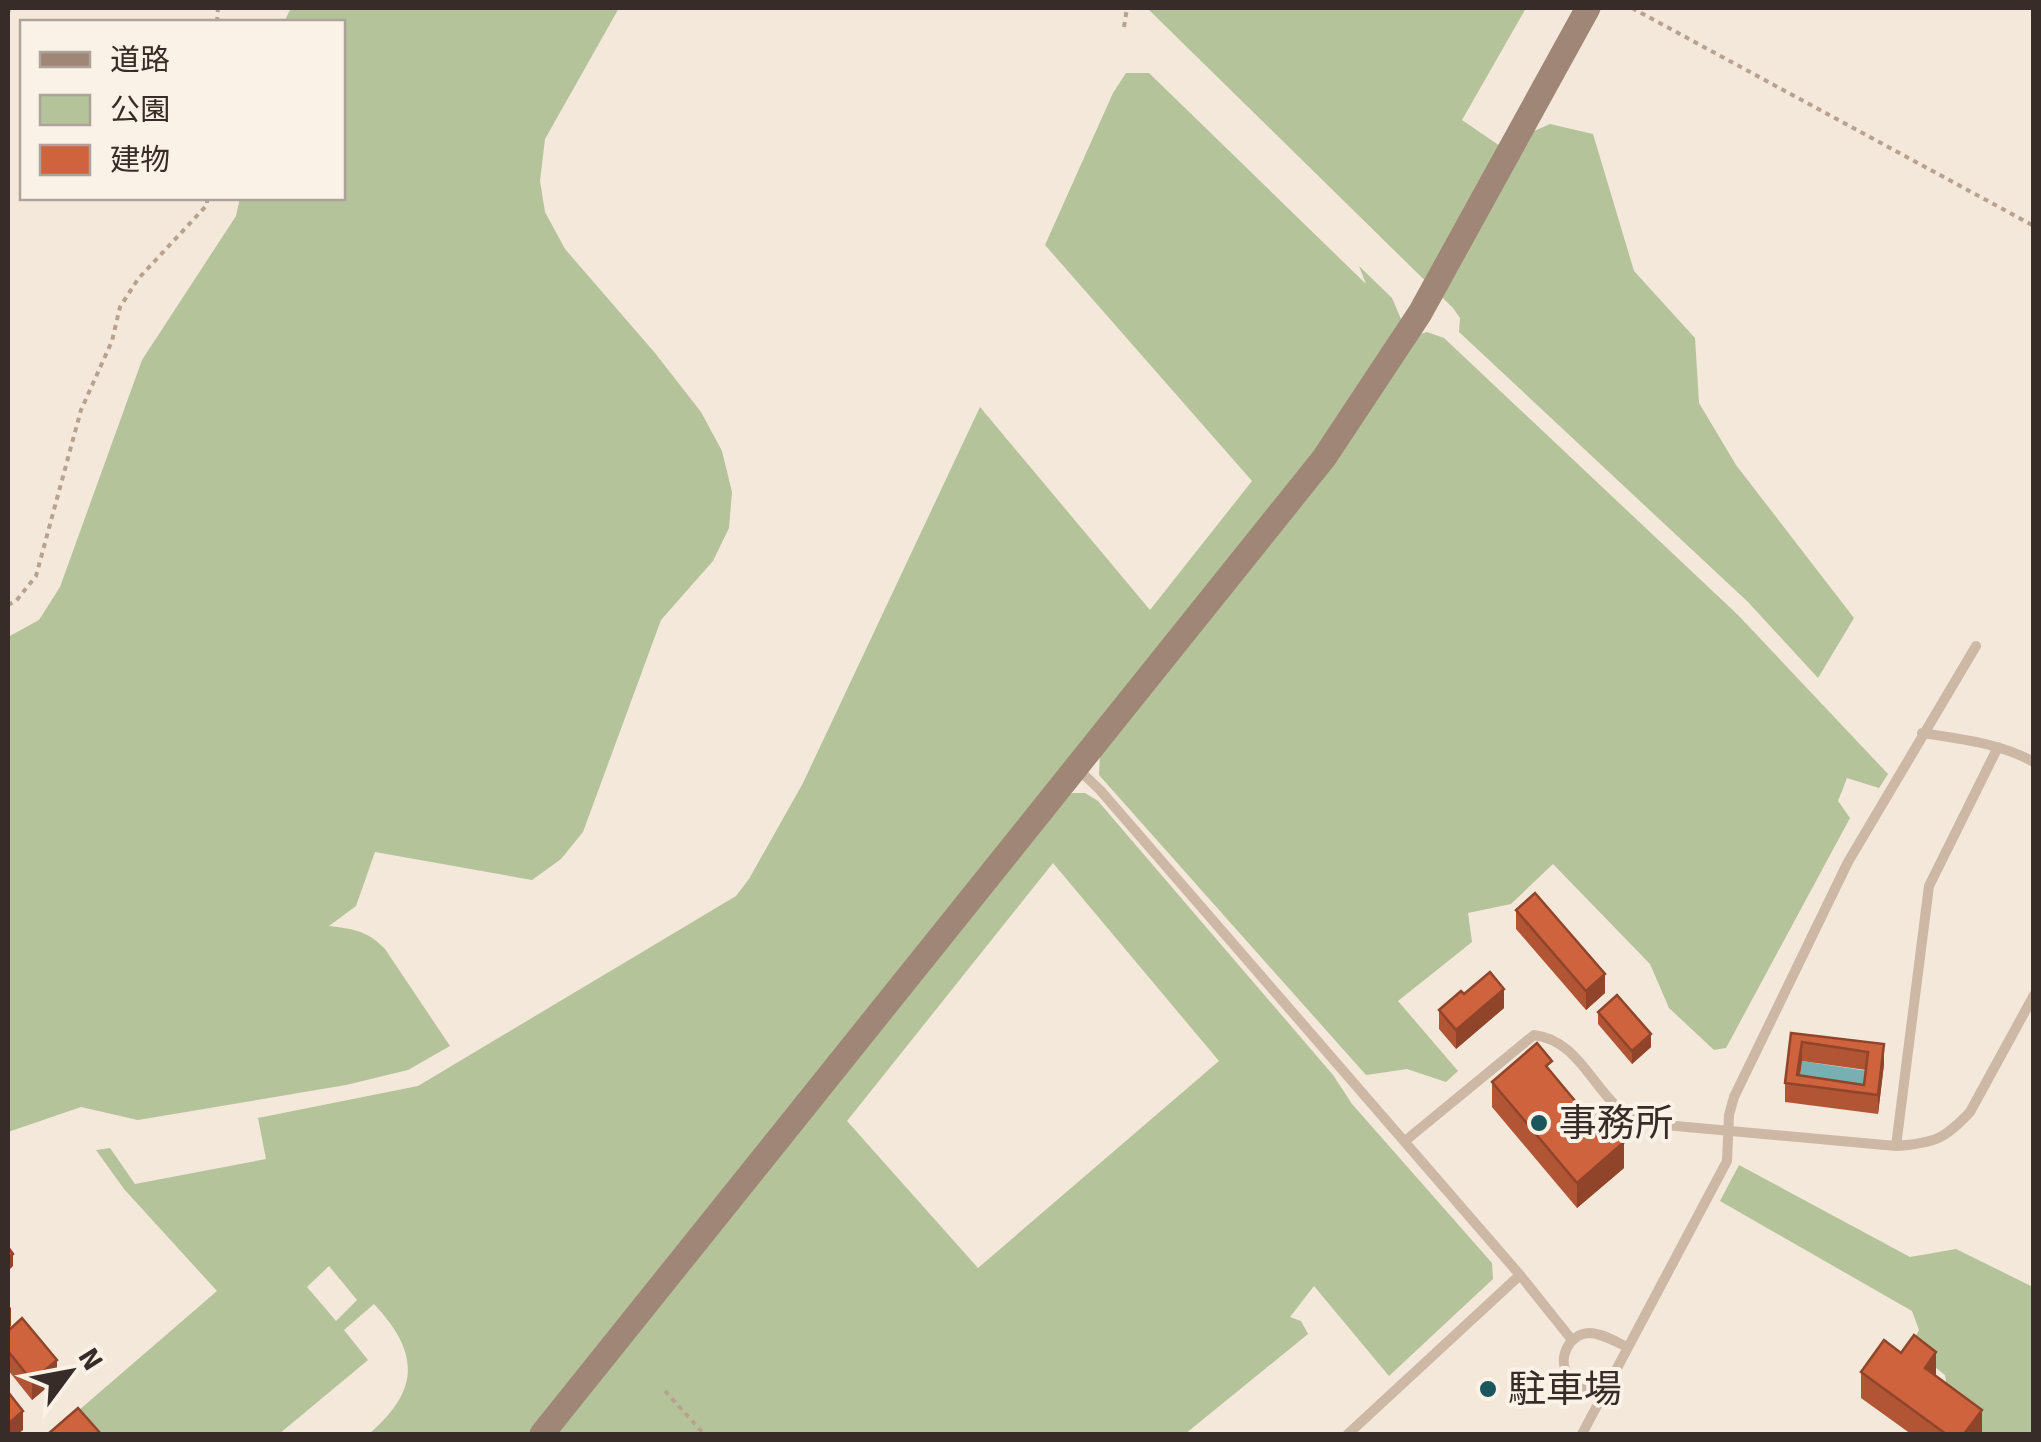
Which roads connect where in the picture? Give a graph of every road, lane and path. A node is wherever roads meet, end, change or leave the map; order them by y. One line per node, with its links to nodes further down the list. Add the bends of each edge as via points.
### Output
1 (1127, 8): 4 (path)
2 (1588, 8): 12 (street, via 1377,381 1266,533)
3 (1632, 8): 6 (path)
4 (1124, 27)
5 (207, 200): 7 (path, via 120,307 81,410 36,576)
6 (2034, 226)
7 (8, 605)
8 (1976, 646): 9 (lane)
9 (1922, 733): 10 (lane); 14 (lane, via 1815,929 1734,1097)
10 (1998, 747): 11 (lane); 16 (lane, via 1929,886)
11 (2034, 762)
12 (1078, 768): 15 (lane); 22 (street)
13 (2034, 994): 16 (lane, via 1970,1112 1930,1144)
14 (1729, 1132): 15 (lane, via 1628,1118 1564,1044 1534,1035); 16 (lane); 19 (lane, via 1728,1161)
15 (1405, 1141): 17 (lane)
16 (1896, 1146)
17 (1520, 1275): 18 (lane); 24 (lane)
18 (1572, 1340): 19 (lane, via 1593,1333); 21 (lane, via 1565,1369 1576,1384)
19 (1627, 1347): 21 (lane)
20 (665, 1391): 23 (path)
21 (1602, 1397): 25 (lane)
22 (542, 1434)
23 (704, 1434)
24 (1348, 1434)
25 (1582, 1434)

